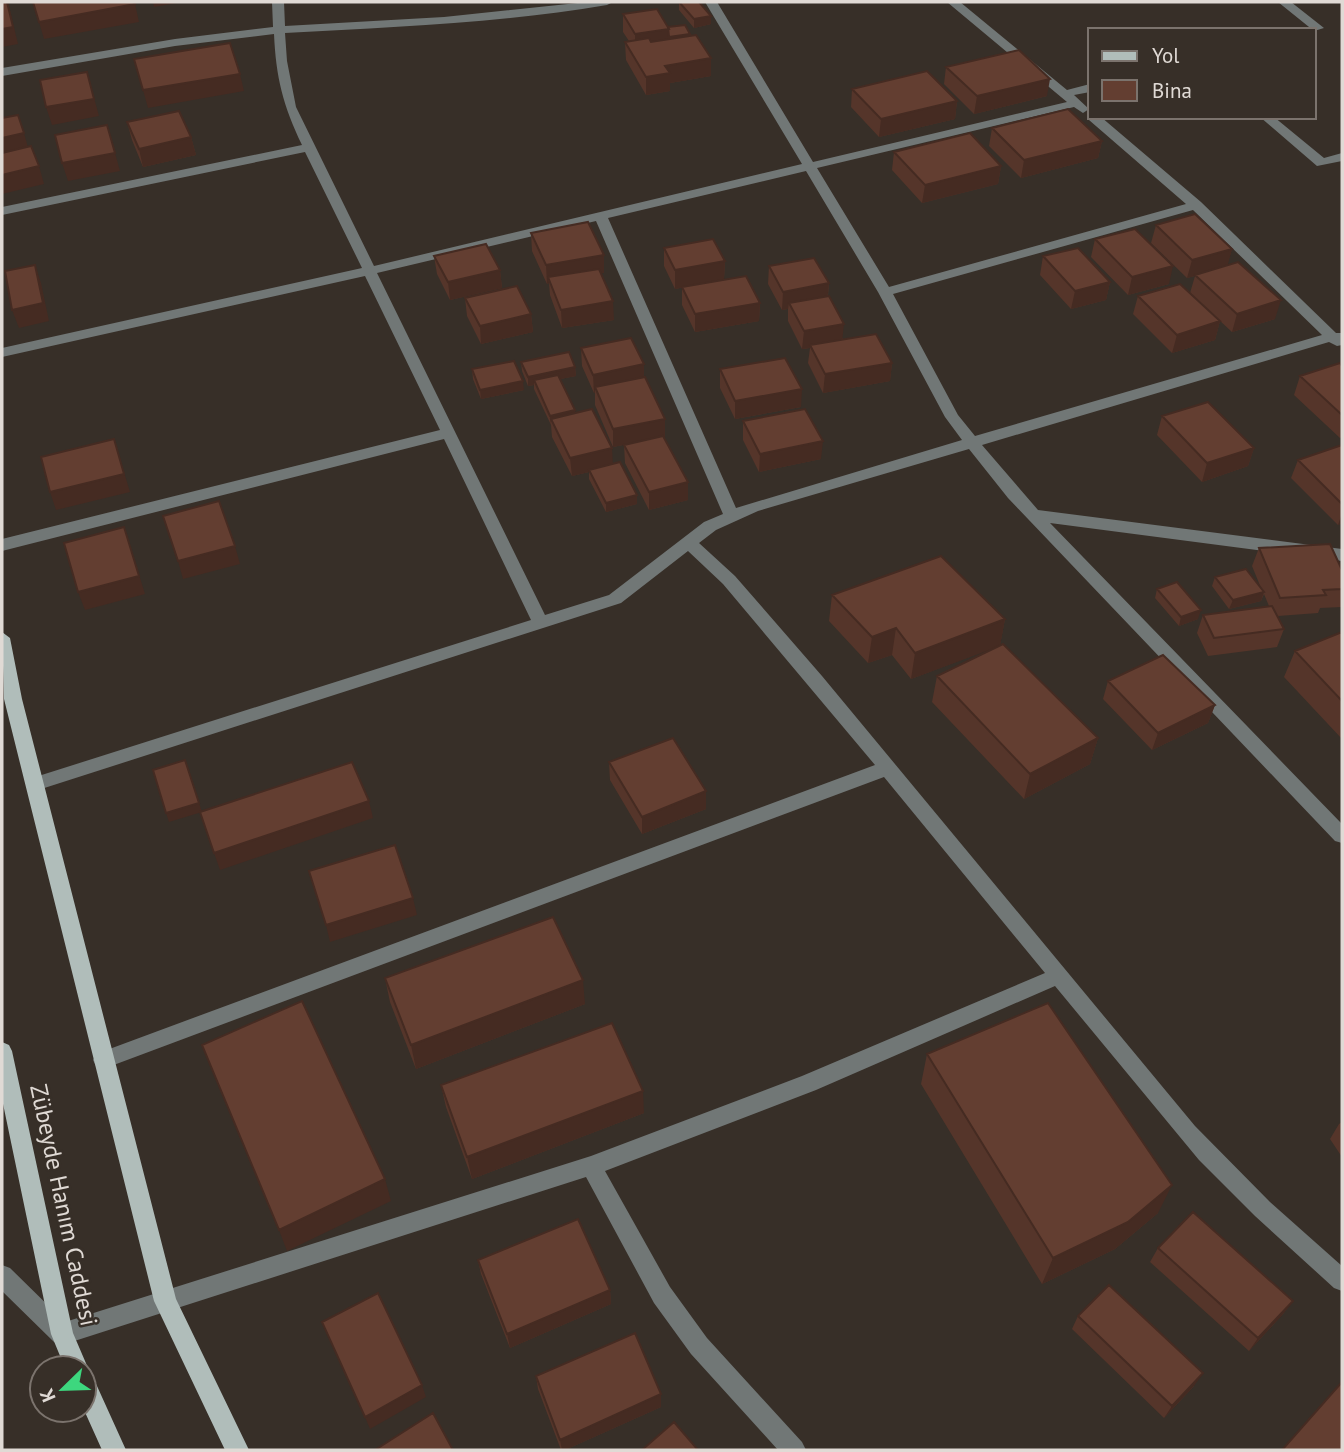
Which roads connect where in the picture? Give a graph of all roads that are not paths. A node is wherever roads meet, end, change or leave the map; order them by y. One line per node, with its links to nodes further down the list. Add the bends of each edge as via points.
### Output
1 (278, 2): 7 (street)
2 (607, 2): 7 (street, via 435,23)
3 (711, 2): 17 (street)
4 (953, 2): 10 (street)
5 (1284, 2): 6 (street)
6 (1318, 28)
7 (280, 30): 8 (street); 15 (street, via 290,107)
8 (2, 72)
9 (1088, 88): 10 (street)
10 (1065, 94): 11 (street)
11 (1077, 103): 12 (street); 17 (street)
12 (1088, 113)
13 (1096, 119): 18 (street)
14 (1268, 119): 16 (street, via 1322,163)
15 (309, 147): 19 (street); 21 (street)
16 (1342, 157)
17 (811, 167): 20 (street); 22 (street)
18 (1196, 205): 22 (street); 23 (street)
19 (2, 211)
20 (601, 216): 21 (street); 27 (street)
21 (368, 271): 24 (street); 25 (street)
22 (885, 292): 26 (street)
23 (1339, 340): 26 (street)
24 (2, 353)
25 (447, 433): 30 (street); 32 (street)
26 (971, 444): 27 (street); 28 (street)
27 (731, 514): 29 (street)
28 (1033, 515): 31 (street); 36 (street)
29 (689, 543): 32 (street, via 615,599); 34 (street, via 729,580)
30 (2, 545)
31 (1342, 555)
32 (540, 621): 35 (street)
33 (2, 638): 35 (main road)
34 (888, 768): 37 (street); 39 (street)
35 (35, 784): 39 (main road)
36 (1342, 836)
37 (1059, 976): 40 (street, via 808,1083); 42 (street, via 1237,1187)
38 (2, 1051): 44 (main road, Zübeyde Hanım Caddesi)
39 (103, 1060): 43 (main road)
40 (591, 1166): 43 (street); 49 (street, via 662,1295 699,1346)
41 (2, 1276): 44 (street)
42 (1342, 1280)
43 (165, 1301): 44 (street); 48 (main road)
44 (62, 1334): 45 (main road, Zübeyde Hanım Caddesi)
45 (71, 1354)
46 (98, 1414): 47 (main road)
47 (114, 1450)
48 (237, 1450)
49 (794, 1450)

